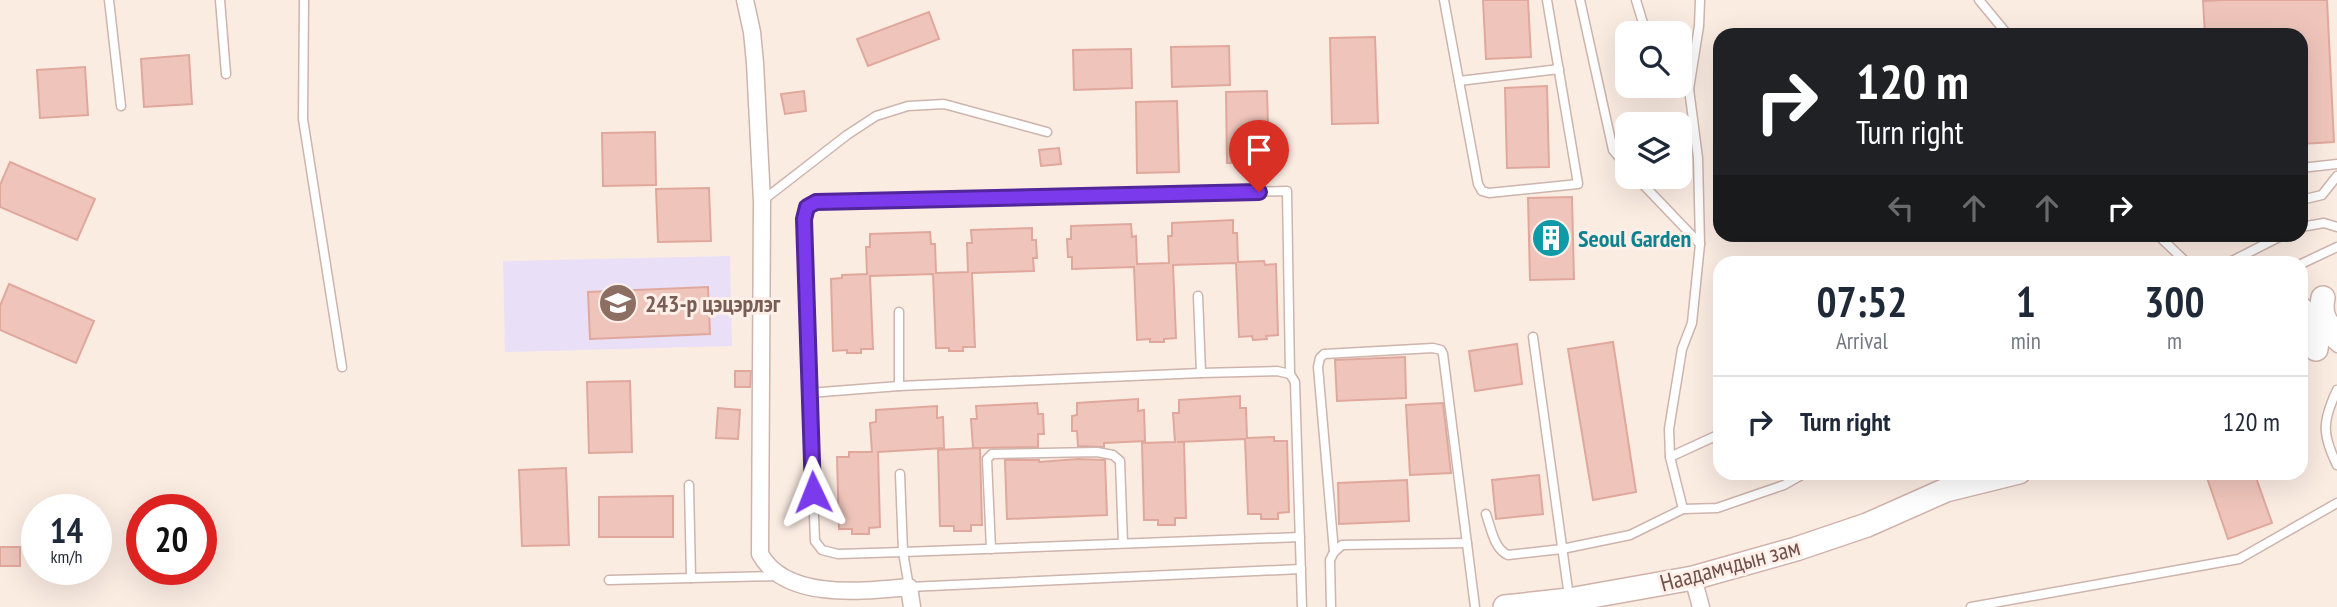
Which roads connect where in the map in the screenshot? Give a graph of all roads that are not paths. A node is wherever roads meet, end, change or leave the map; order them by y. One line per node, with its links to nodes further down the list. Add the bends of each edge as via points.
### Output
1 (109, 0): 18 (lane)
2 (220, 0): 15 (lane)
3 (304, 0): 43 (lane, via 303,119)
4 (745, 0): 26 (street, via 755,64)
5 (1444, 0): 16 (lane)
6 (1547, 0): 13 (lane)
7 (1580, 0): 20 (lane)
8 (1636, 0): 11 (lane)
9 (1700, 0): 14 (lane)
10 (1979, 0): 12 (lane)
11 (1642, 21)
12 (2002, 28)
13 (1559, 69): 16 (lane); 16 (lane, via 1578,184 1482,191)
14 (1692, 70)
15 (226, 74)
16 (1459, 81)
17 (1690, 98): 31 (lane, via 1698,158)
18 (121, 106)
19 (1047, 132): 26 (lane, via 944,104 908,106 876,116)
20 (1615, 152)
21 (2337, 164): 22 (lane)
22 (2308, 167)
23 (2337, 176): 25 (lane, via 2322,195)
24 (1647, 189): 31 (lane)
25 (2308, 198)
26 (762, 201): 69 (street, via 760,554)
27 (2308, 226): 28 (lane)
28 (2337, 227)
29 (2165, 242): 33 (lane)
30 (2270, 242): 34 (lane)
31 (1700, 244): 50 (lane, via 1692,323 1672,403)
32 (2337, 247): 35 (lane)
33 (2180, 256)
34 (2243, 256)
35 (2308, 261)
36 (2330, 295): 38 (main road); 42 (main road, via 2321,309)
37 (1198, 296): 44 (lane)
38 (2308, 305)
39 (899, 312): 46 (lane)
40 (2308, 313): 42 (main road)
41 (1533, 337): 65 (lane)
42 (2326, 344)
43 (342, 367)
44 (1201, 373): 45 (lane); 46 (lane)
45 (1290, 374): 48 (lane, via 1287,191 816,202 807,207 804,219); 61 (lane, via 1295,382)
46 (899, 386): 48 (lane)
47 (2337, 390): 51 (lane, via 2326,414 2326,429)
48 (809, 393): 66 (lane, via 815,541 822,550 838,554)
49 (1713, 437): 50 (lane)
50 (1670, 457): 59 (lane)
51 (2337, 466)
52 (900, 474): 66 (lane)
53 (1793, 480): 59 (lane, via 1717,508)
54 (1958, 480): 57 (main road, Наадамчдын зам)
55 (1987, 480): 57 (main road, Наадамчдын зам)
56 (688, 485): 70 (lane)
57 (1946, 490): 71 (main road, Наадамчдын зам, via 1867,525)
58 (2337, 503): 81 (lane, via 2239,559)
59 (1683, 509): 65 (lane, via 1630,535)
60 (1486, 514): 65 (lane, via 1503,554)
61 (1300, 537): 62 (lane); 68 (lane)
62 (1123, 543): 64 (lane); 64 (lane, via 1120,461 1113,455 992,454 987,459)
63 (1467, 543): 67 (lane, via 1342,545); 67 (lane, via 1441,350 1338,353 1324,354 1318,367); 78 (lane)
64 (991, 549): 66 (lane)
65 (1562, 550): 74 (lane)
66 (903, 552): 73 (lane)
67 (1334, 552): 77 (lane, via 1330,560)
68 (1301, 569): 73 (lane); 76 (lane)
69 (778, 576): 70 (lane); 73 (street, via 851,593)
70 (691, 578): 72 (lane)
71 (1693, 578): 74 (main road, Наадамчдын зам); 80 (street)
72 (609, 580)
73 (909, 587): 75 (street)
74 (1569, 600): 79 (main road, Наадамчдын зам)
75 (912, 607)
76 (1302, 607)
77 (1331, 607)
78 (1475, 607)
79 (1505, 607)
80 (1700, 607)
81 (1971, 607)

